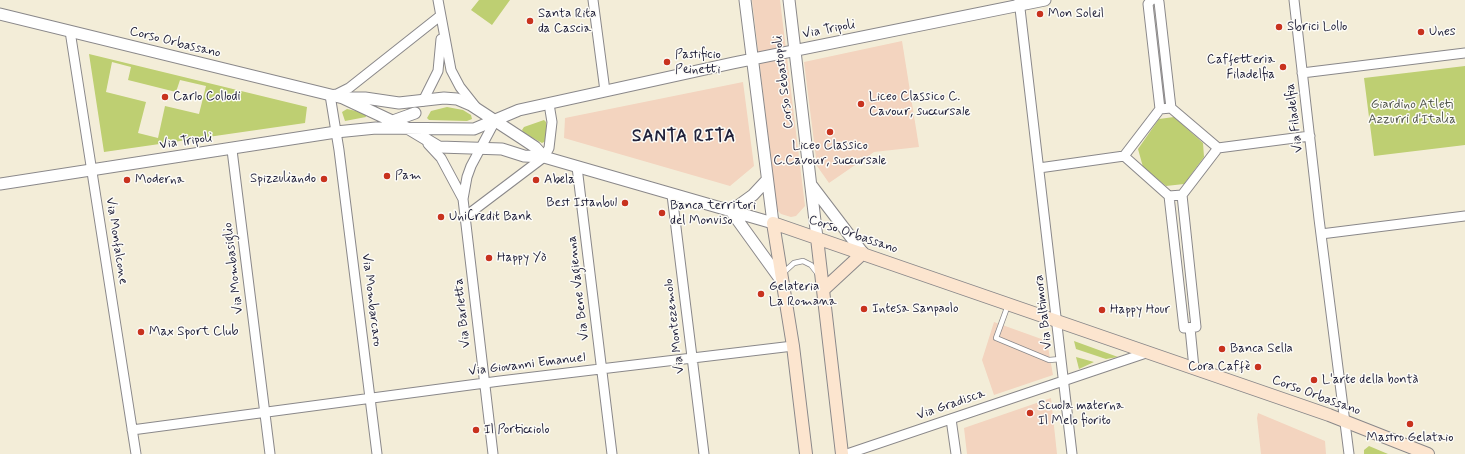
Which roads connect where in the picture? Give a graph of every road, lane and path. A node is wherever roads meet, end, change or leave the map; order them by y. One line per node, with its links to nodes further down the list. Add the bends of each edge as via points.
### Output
1 (438, 0): 11 (street)
2 (593, 0): 18 (street)
3 (745, 0): 16 (street)
4 (789, 0): 14 (street, Corso Sebastopoli)
5 (1045, 0): 9 (street, Via Tripoli)
6 (1152, 0): 24 (street, via 1148,4)
7 (1157, 0): 23 (street, via 1160,2)
8 (1294, 0): 17 (street, Via Filadelfia)
9 (1019, 3): 14 (street, Via Tripoli); 40 (street, Via Baltimora)
10 (0, 14): 13 (street, Corso Orbassano)
11 (440, 16): 12 (street); 19 (street, via 349,88)
12 (442, 30): 21 (street, via 438,71); 25 (street, via 455,78 467,97)
13 (70, 32): 19 (street, Corso Orbassano); 41 (street, Via Monfalcone)
14 (795, 51): 16 (street, Via Tripoli); 44 (street, Corso Sebastopoli)
15 (1465, 53): 17 (street)
16 (753, 59): 18 (street, Via Tripoli); 42 (street)
17 (1302, 73): 32 (street, Via Filadelfia)
18 (605, 91): 22 (street, Via Tripoli)
19 (330, 95): 20 (street, Corso Orbassano); 31 (street, Via Mombarcaro)
20 (343, 98): 21 (street, via 366,98 399,103); 27 (street)
21 (423, 101): 25 (street, via 452,98 463,101); 26 (street)
22 (550, 104): 28 (street, Via Tripoli, via 519,110); 38 (street, via 550,141)
23 (1171, 108): 24 (street); 34 (street)
24 (1160, 109): 37 (street)
25 (481, 112): 28 (street)
26 (415, 113): 27 (street); 30 (street)
27 (393, 121): 29 (street); 30 (street)
28 (495, 121): 30 (street, Via Tripoli, via 468,130); 35 (street); 38 (street, via 535,147)
29 (376, 128): 30 (street, Via Tripoli); 31 (street, Via Tripoli)
30 (409, 129): 33 (street)
31 (336, 132): 36 (street, Via Tripoli); 69 (street, Via Mombarcaro)
32 (1310, 136): 34 (street); 53 (street, Via Filadelfia)
33 (424, 140): 35 (street, via 446,149); 48 (street, via 441,158)
34 (1218, 148): 46 (street)
35 (480, 149): 38 (street, via 502,149 524,156); 48 (street, via 467,177)
36 (232, 150): 41 (street, Via Tripoli); 70 (street, Via Mombasiglio)
37 (1124, 156): 40 (street); 47 (street)
38 (544, 157): 39 (street, Corso Orbassano); 50 (street)
39 (577, 167): 45 (street, Corso Orbassano); 66 (street, Via Bene Vagienna)
40 (1039, 168): 59 (street, Via Baltimora)
41 (92, 171): 43 (street, Via Tripoli); 73 (street, Via Monfalcone)
42 (768, 180): 49 (street); 52 (street)
43 (0, 184)
44 (810, 184): 54 (street, Corso Sebastopoli); 55 (street)
45 (672, 195): 49 (street, Corso Orbassano); 63 (street, Via Montezemolo)
46 (1182, 195): 47 (street); 60 (street, via 1196,327)
47 (1169, 196): 60 (street, via 1184,328)
48 (463, 199): 50 (street, Via Barletta)
49 (731, 212): 52 (street, Corso Orbassano); 56 (street)
50 (466, 216): 68 (street, Via Barletta)
51 (1465, 216): 53 (street)
52 (773, 223): 54 (main road, Corso Orbassano); 56 (main road)
53 (1321, 234): 72 (street, Via Filadelfia)
54 (817, 238): 55 (main road, Corso Orbassano); 57 (main road, Corso Sebastopoli)
55 (863, 253): 57 (main road); 58 (main road, Corso Orbassano)
56 (782, 279): 57 (lane, Corso Sebastopoli, via 794,263 802,261 811,265); 61 (main road)
57 (823, 285): 81 (main road, Corso Sebastopoli)
58 (1009, 304): 59 (main road, Corso Orbassano); 64 (lane, via 996,338 1049,360)
59 (1058, 321): 62 (main road, Corso Orbassano); 64 (street, Via Baltimora)
60 (1190, 328): 65 (street)
61 (793, 346): 63 (street, Via Giovanni Emanuel); 80 (main road)
62 (1149, 352): 65 (main road, Corso Orbassano); 67 (street)
63 (692, 358): 66 (street, Via Giovanni Emanuel); 79 (street, Via Montezemolo)
64 (1062, 359): 67 (street, Via Baltimora)
65 (1194, 368): 72 (main road, Corso Orbassano)
66 (601, 369): 68 (street, Via Giovanni Emanuel); 78 (street, Via Bene Vagienna)
67 (1064, 382): 71 (street, Via Gradisca); 84 (street, Via Baltimora)
68 (484, 384): 69 (street, Via Giovanni Emanuel); 77 (street, Via Barletta)
69 (370, 399): 70 (street, Via Giovanni Emanuel); 76 (street, Via Mombarcaro)
70 (264, 412): 73 (street, Via Giovanni Emanuel); 75 (street, Via Mombasiglio)
71 (951, 419): 82 (street, Via Gradisca); 83 (street)
72 (1344, 420): 85 (street, Via Filadelfia); 86 (main road, Corso Orbassano)
73 (132, 430): 74 (street, Via Monfalcone)
74 (136, 454)
75 (270, 454)
76 (377, 454)
77 (493, 454)
78 (612, 454)
79 (704, 454)
80 (806, 454)
81 (842, 454)
82 (847, 454)
83 (956, 454)
84 (1072, 454)
85 (1349, 454)
86 (1428, 454)

